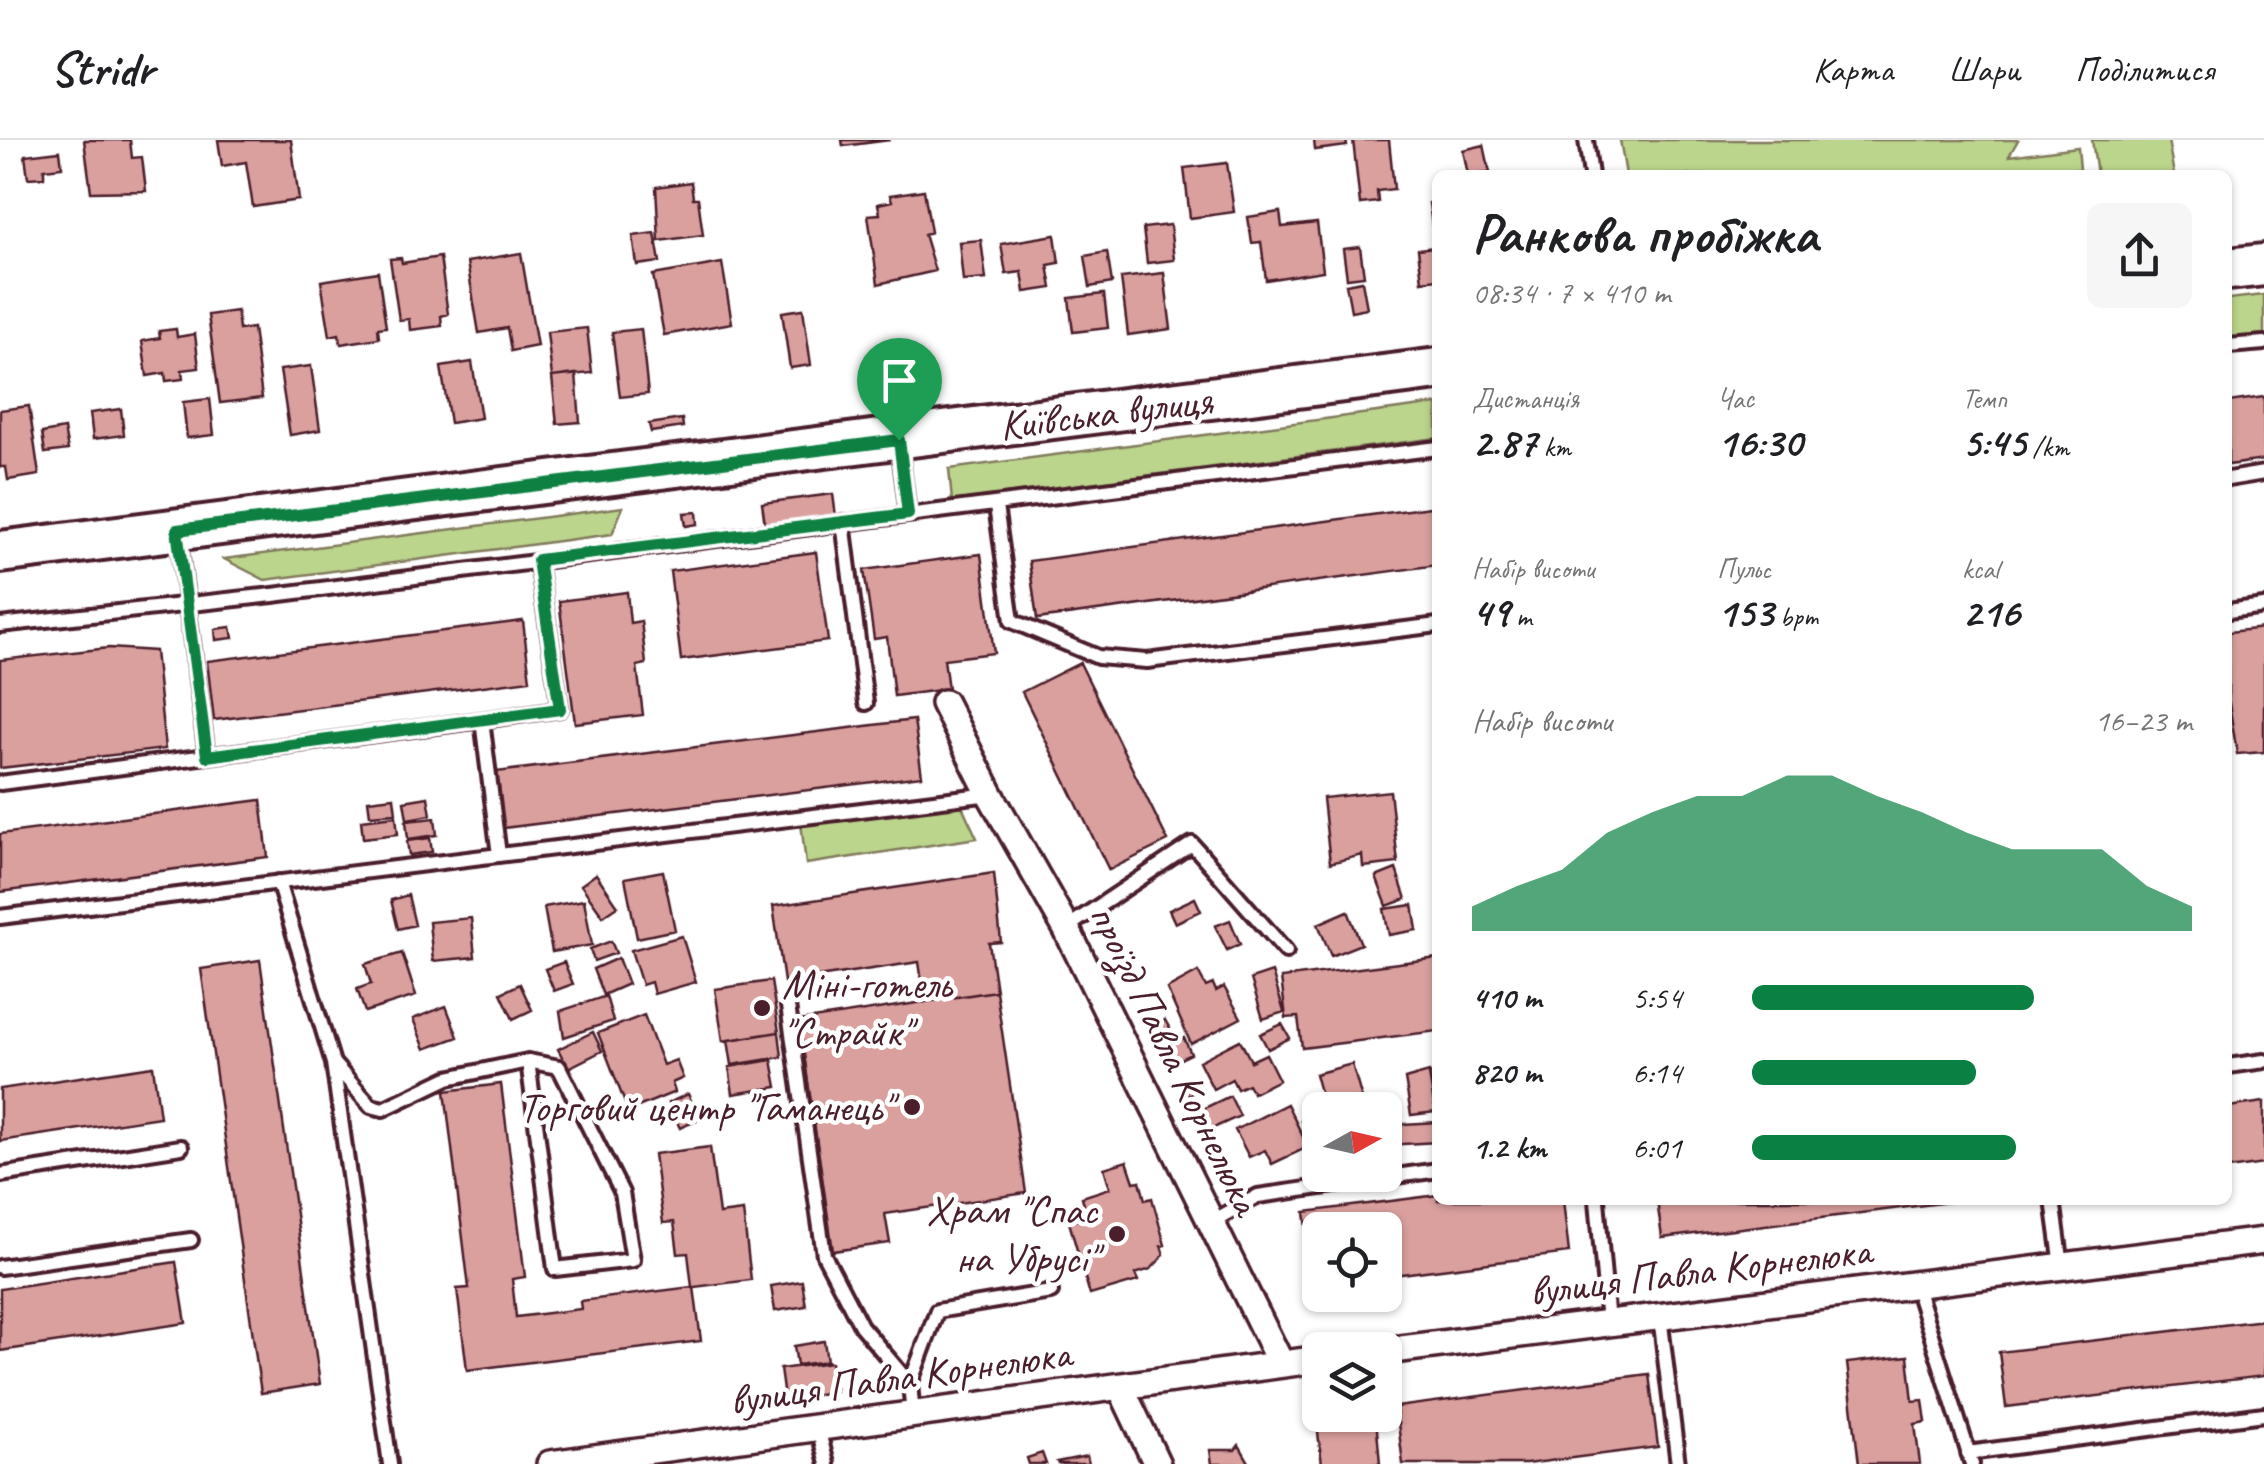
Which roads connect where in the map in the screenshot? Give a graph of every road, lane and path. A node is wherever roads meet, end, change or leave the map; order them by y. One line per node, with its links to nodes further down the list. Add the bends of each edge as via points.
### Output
1 (1586, 140): 2 (lane)
2 (1589, 170)
3 (2264, 265): 4 (main road)
4 (2232, 269)
5 (2264, 343): 6 (lane)
6 (2232, 346)
7 (1432, 370): 8 (main road, Київська вулиця)
8 (899, 440): 13 (lane); 15 (main road, Київська вулиця)
9 (1432, 449): 12 (lane)
10 (2264, 473): 11 (lane)
11 (2232, 477)
12 (996, 506): 13 (lane); 22 (lane, via 1012,621 1098,657 1148,661)
13 (908, 514): 14 (lane)
14 (844, 522): 17 (lane); 23 (lane)
15 (177, 530): 16 (main road, Київська вулиця); 18 (lane)
16 (0, 552)
17 (538, 560): 18 (lane); 25 (lane, via 560,709)
18 (186, 604): 21 (lane); 26 (lane)
19 (2264, 606): 20 (lane)
20 (2232, 610)
21 (0, 624)
22 (1432, 626)
23 (866, 703)
24 (944, 703): 28 (street, проїзд Павла Корнелюка)
25 (482, 720): 26 (lane); 29 (lane)
26 (207, 756): 27 (lane)
27 (0, 784)
28 (990, 794): 29 (lane); 32 (street, проїзд Павла Корнелюка)
29 (498, 855): 30 (lane)
30 (278, 882): 31 (lane); 37 (lane)
31 (0, 917)
32 (1066, 928): 33 (lane, via 1192,844); 44 (street, проїзд Павла Корнелюка)
33 (1286, 951)
34 (788, 1006): 56 (lane, via 824,1255 861,1326)
35 (2264, 1060): 38 (lane)
36 (528, 1061): 36 (lane, via 555,1269 633,1260 622,1193 576,1095 559,1068); 37 (lane, via 448,1078 383,1108 371,1106)
37 (332, 1063): 63 (lane)
38 (2232, 1065)
39 (181, 1146): 41 (lane)
40 (1432, 1171): 44 (lane, via 1258,1196)
41 (0, 1175)
42 (1597, 1205): 52 (lane)
43 (2054, 1205): 47 (lane)
44 (1211, 1222): 55 (street, проїзд Павла Корнелюка)
45 (191, 1240): 48 (lane)
46 (2264, 1241): 47 (street, вулиця Павла Корнелюка)
47 (2062, 1266): 49 (street, вулиця Павла Корнелюка)
48 (0, 1267)
49 (1915, 1284): 51 (street, вулиця Павла Корнелюка); 61 (lane)
50 (1051, 1292): 56 (lane, via 937,1310)
51 (1660, 1316): 52 (street, вулиця Павла Корнелюка); 67 (lane)
52 (1608, 1323): 53 (street, вулиця Павла Корнелюка)
53 (1402, 1349)
54 (1302, 1361): 55 (street, вулиця Павла Корнелюка)
55 (1281, 1364): 57 (street, вулиця Павла Корнелюка)
56 (910, 1384): 59 (lane)
57 (1120, 1388): 59 (street, вулиця Павла Корнелюка); 66 (street)
58 (2264, 1414): 61 (lane)
59 (912, 1416): 60 (street, вулиця Павла Корнелюка)
60 (818, 1428): 62 (street, вулиця Павла Корнелюка); 65 (lane)
61 (1970, 1459)
62 (584, 1462): 64 (street, вулиця Павла Корнелюка)
63 (390, 1464)
64 (550, 1464)
65 (827, 1464)
66 (1157, 1464)
67 (1678, 1464)

